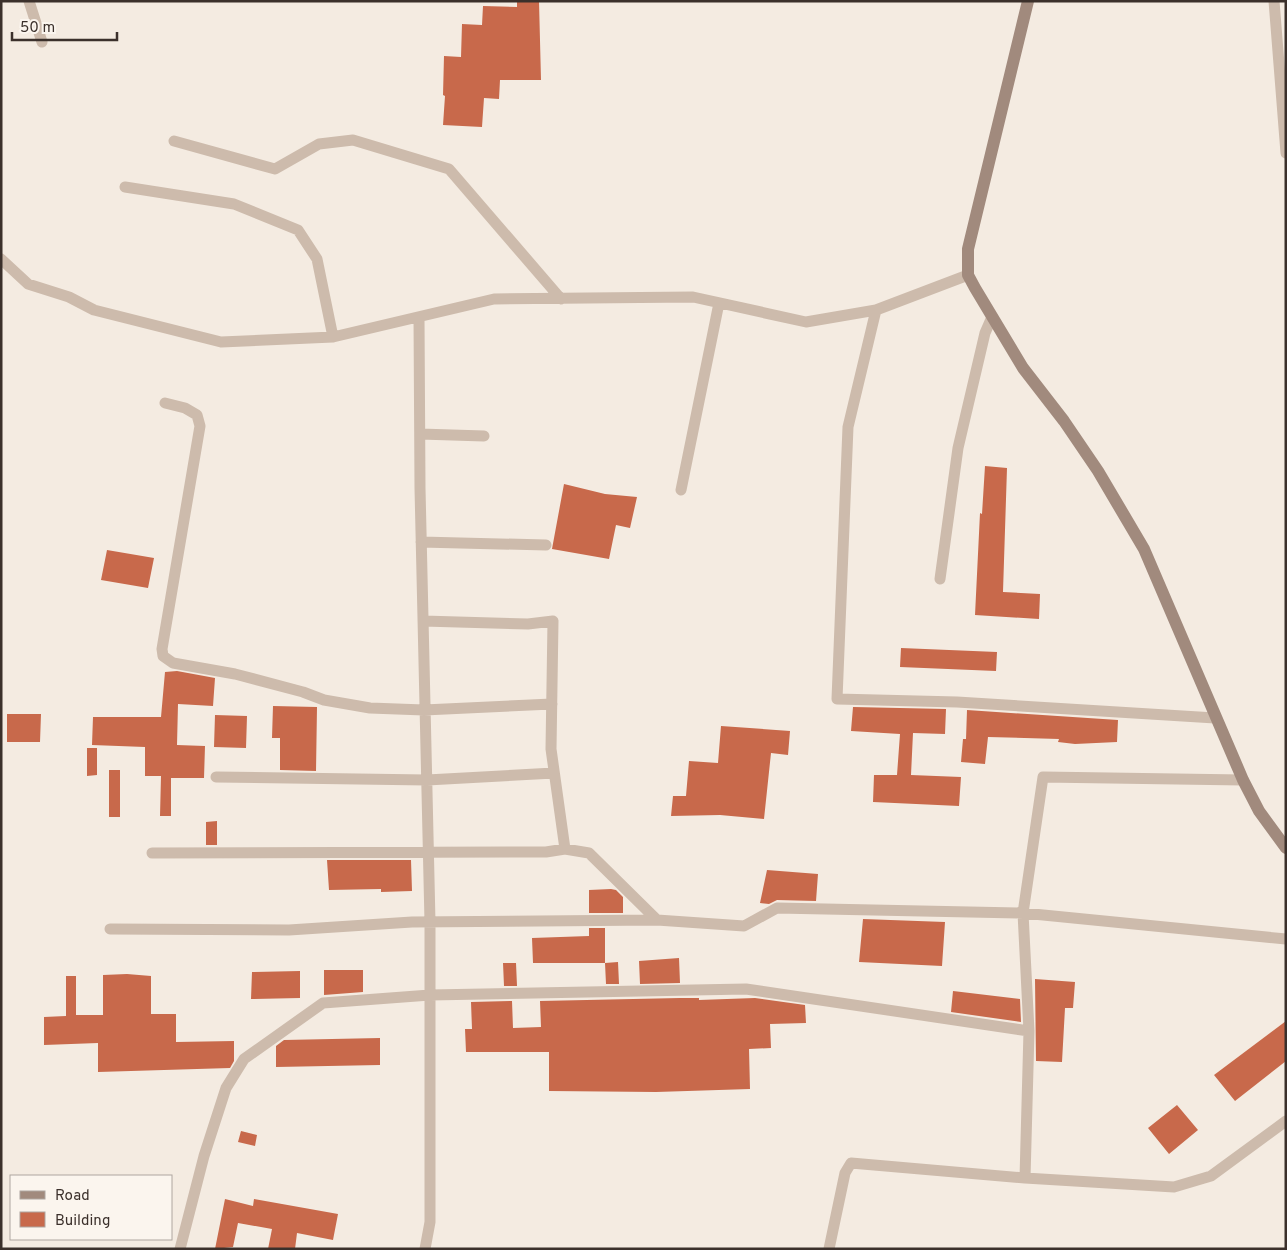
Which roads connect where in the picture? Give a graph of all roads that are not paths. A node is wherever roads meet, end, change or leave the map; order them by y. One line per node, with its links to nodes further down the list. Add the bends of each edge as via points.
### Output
1 (29, 1): 4 (street)
2 (1028, 1): 9 (street, via 968,248)
3 (1274, 1): 6 (street)
4 (42, 42)
5 (174, 141): 10 (street, via 275,169 319,144 353,140 449,169)
6 (1286, 153)
7 (124, 187): 15 (street, via 234,204 298,230 317,259)
8 (1, 259): 15 (street, via 28,284 69,297 94,310 221,342)
9 (968, 275): 12 (street); 13 (street)
10 (561, 299): 11 (street, via 693,297); 14 (street, via 494,300)
11 (719, 303): 12 (street, via 806,322); 19 (street)
12 (876, 310): 26 (street, via 848,427 837,699 957,702)
13 (992, 316): 22 (street, via 985,333 958,448); 26 (street, via 1023,368 1064,421 1124,511 1163,590)
14 (419, 317): 15 (street); 17 (street)
15 (333, 337)
16 (165, 403): 25 (street, via 198,415 200,426 162,649 167,660 173,664 270,682 342,705)
17 (420, 434): 18 (street); 20 (street)
18 (484, 436)
19 (681, 490)
20 (421, 542): 21 (street); 23 (street)
21 (546, 545)
22 (940, 579)
23 (423, 621): 24 (street, via 553,622); 25 (street)
24 (552, 704): 25 (street); 27 (street)
25 (424, 710): 29 (street)
26 (1216, 718): 30 (street)
27 (554, 773): 29 (street); 32 (street)
28 (216, 777): 29 (street)
29 (427, 780): 33 (street)
30 (1243, 780): 31 (street, via 1259,811); 35 (street, via 1043,777)
31 (1286, 848)
32 (565, 849): 33 (street, via 546,852); 36 (street, via 590,853)
33 (428, 852): 34 (street); 37 (street)
34 (152, 853)
35 (1023, 913): 36 (street, via 776,908 744,926); 39 (street); 41 (street)
36 (657, 920): 37 (street)
37 (430, 922): 38 (street, via 288,930); 40 (street)
38 (110, 929)
39 (1286, 939)
40 (430, 995): 41 (street, via 746,989); 44 (street, via 323,1003 244,1060 226,1088); 45 (street, via 430,1222)
41 (1029, 1031): 43 (street)
42 (1286, 1121): 43 (street, via 1210,1176 1174,1187)
43 (1025, 1178): 46 (street, via 851,1163)
44 (180, 1249)
45 (425, 1249)
46 (829, 1249)

